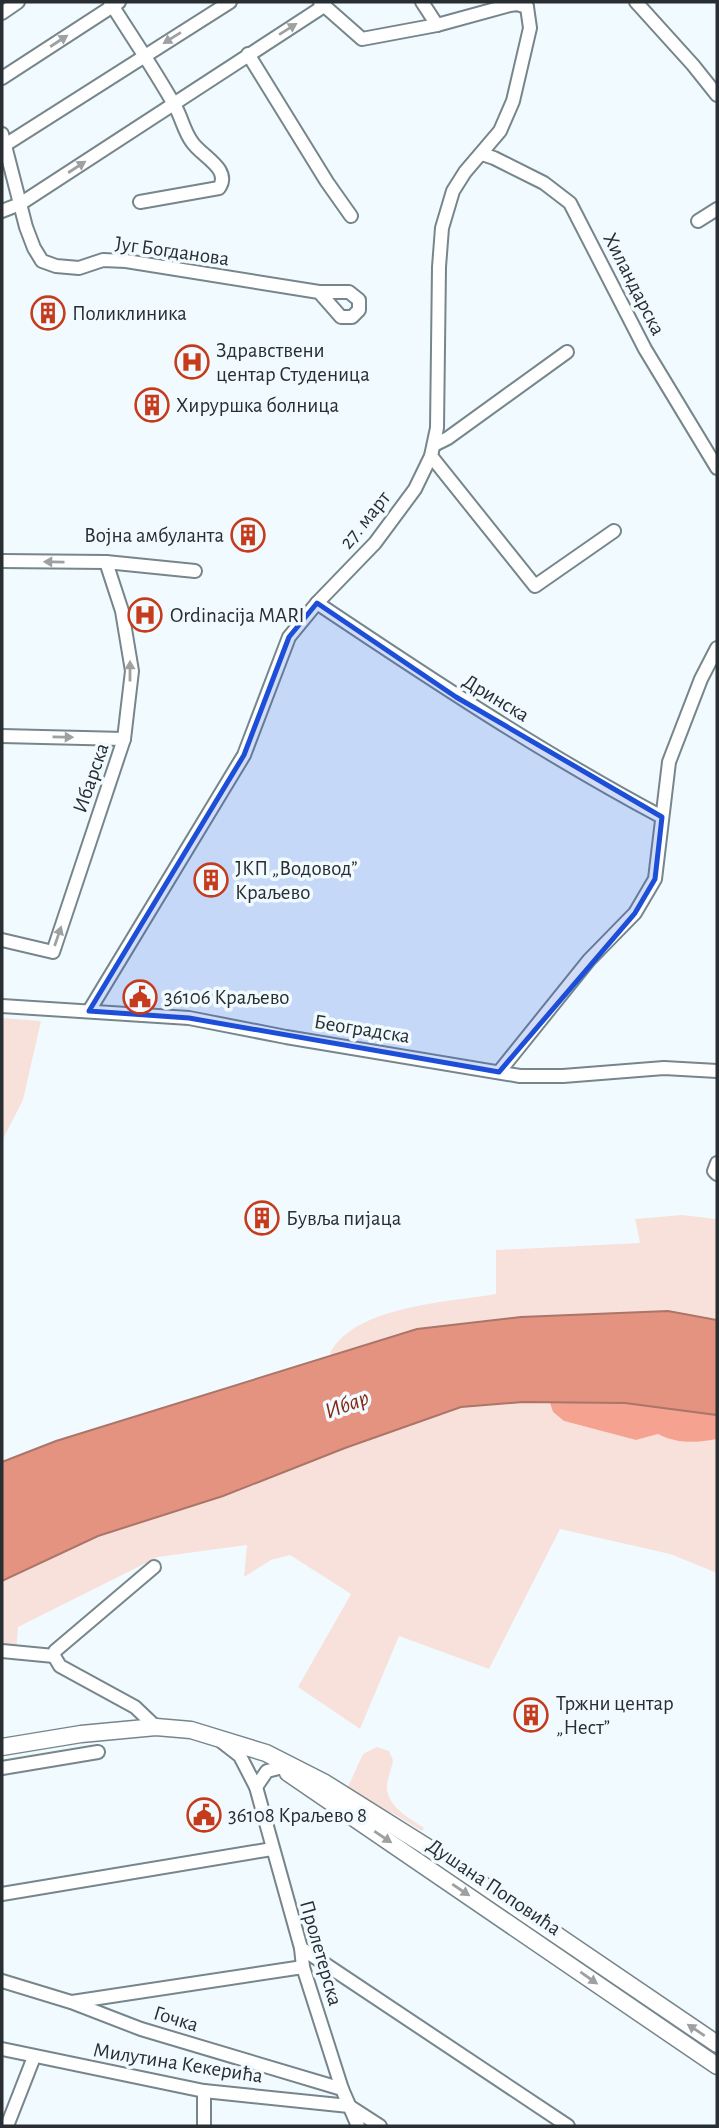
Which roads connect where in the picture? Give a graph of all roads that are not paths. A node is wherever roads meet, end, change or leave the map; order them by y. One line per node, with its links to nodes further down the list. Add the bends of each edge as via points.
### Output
1 (18, 2): 8 (street)
2 (230, 2): 11 (street, one-way to 11)
3 (422, 2): 9 (street)
4 (636, 2): 13 (street)
5 (115, 3): 11 (street); 12 (street, one-way to 5)
6 (322, 4): 9 (street, via 362,39); 10 (street, one-way to 6)
7 (532, 5): 9 (street, via 510,5); 16 (street, 27. март, via 515,94 500,131)
8 (2, 13)
9 (438, 24)
10 (248, 54): 14 (street); 21 (street)
11 (144, 56): 14 (street); 15 (street)
12 (2, 78)
13 (717, 96)
14 (173, 104): 17 (street, via 185,133 222,174 222,184 215,190); 18 (street, one-way to 14)
15 (3, 140): 18 (street)
16 (482, 154): 25 (street, 27. март, via 453,191 442,228); 26 (street, Хиландарска, via 544,183 570,203 650,358)
17 (140, 202)
18 (20, 204): 20 (street); 23 (street, Југ Богданова, via 34,248 46,263 83,268 103,260 127,261)
19 (717, 209): 22 (street)
20 (2, 211)
21 (351, 216)
22 (698, 221)
23 (319, 292)
24 (567, 352): 25 (street)
25 (433, 451): 27 (street, via 535,586); 31 (street, 27. март, via 415,489 374,543)
26 (717, 468)
27 (614, 531)
28 (2, 561): 29 (street, one-way to 28)
29 (106, 562): 30 (street); 34 (street, Ибарска, one-way to 29, via 132,671 122,611)
30 (195, 571)
31 (317, 603): 35 (street, Дринска, via 456,696); 38 (street, 27. март, via 289,637 244,755)
32 (717, 648): 35 (street, via 677,736)
33 (2, 736): 34 (street, one-way to 34)
34 (124, 739): 36 (street, Ибарска, one-way to 34, via 53,951)
35 (662, 817): 40 (street, via 655,879 635,913 589,960)
36 (2, 940)
37 (2, 1006): 38 (street, Београдска)
38 (89, 1011): 40 (street, Београдска, via 189,1018)
39 (717, 1071): 40 (street, Београдска, via 664,1068 563,1076)
40 (499, 1072)
41 (717, 1163): 42 (street)
42 (717, 1174)
43 (154, 1567): 45 (street)
44 (2, 1651): 45 (street)
45 (54, 1656): 46 (street, via 60,1666 135,1707)
46 (156, 1727): 47 (main road, Душана Поповића); 48 (main road, Душана Поповића)
47 (213, 1735): 49 (main road, Душана Поповића); 53 (street, Пролетерска, via 240,1756)
48 (4, 1746)
49 (244, 1746): 52 (main road, Душана Поповића); 60 (main road, Душана Поповића, one-way to 49, via 427,1847 284,1760)
50 (98, 1752): 51 (street)
51 (2, 1768)
52 (279, 1768): 53 (street, via 267,1771); 63 (main road, Душана Поповића, one-way to 63)
53 (256, 1787): 54 (street, Пролетерска)
54 (272, 1849): 55 (street); 56 (street, Пролетерска)
55 (2, 1894)
56 (300, 1948): 57 (street, Пролетерска); 71 (street)
57 (303, 1967): 59 (street); 64 (street, Пролетерска)
58 (2, 1982): 59 (street, Гочка)
59 (71, 2002): 64 (street, Гочка, via 141,2029)
60 (717, 2044)
61 (2, 2049): 62 (street, Милутина Кекерића)
62 (34, 2057): 65 (street, Милутина Кекерића); 67 (street)
63 (717, 2066)
64 (342, 2089): 66 (street, Пролетерска)
65 (204, 2091): 66 (street, Милутина Кекерића); 68 (street)
66 (349, 2106): 69 (street, Пролетерска); 70 (street)
67 (7, 2126)
68 (204, 2126)
69 (358, 2126)
70 (380, 2126)
71 (568, 2126)

